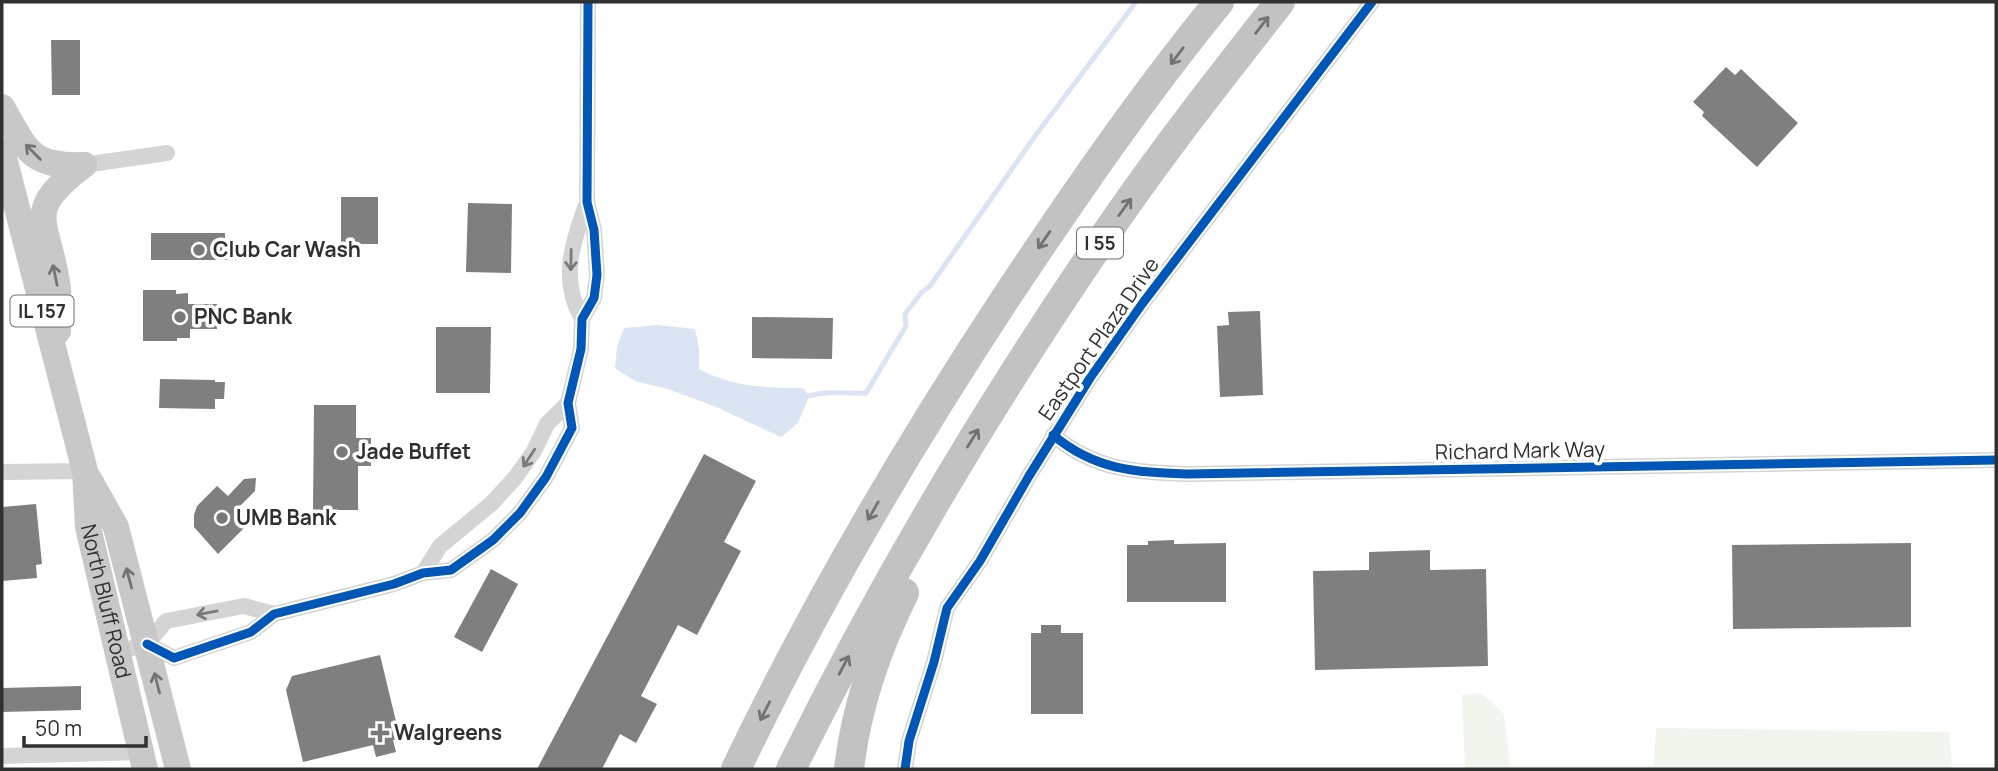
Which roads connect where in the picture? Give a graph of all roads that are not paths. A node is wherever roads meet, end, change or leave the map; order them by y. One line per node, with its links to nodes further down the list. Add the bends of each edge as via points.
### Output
1 (588, 2): 9 (street)
2 (1219, 2): 25 (highway, I 55, one-way to 25, via 1120,132 967,358 854,544)
3 (1280, 2): 17 (highway, I 55, one-way to 3, via 1108,230)
4 (1371, 2): 13 (street, Eastport Plaza Drive, via 1142,304)
5 (2, 107): 8 (main road, one-way to 5, via 41,161)
6 (2, 150): 11 (main road, North Bluff Road / IL 157)
7 (167, 153): 8 (street)
8 (84, 165): 11 (main road, one-way to 8, via 57,284 43,212 54,189)
9 (587, 202): 10 (street, via 597,275 594,298); 10 (street, one-way to 10, via 570,250 572,301)
10 (582, 319): 12 (street, via 581,349)
11 (58, 368): 15 (main road, North Bluff Road / IL 157)
12 (568, 403): 18 (street, one-way to 18, via 547,425 515,478 440,546); 18 (street, via 572,428 520,513 493,540 451,570)
13 (1054, 435): 14 (street, Richard Mark Way, via 1074,452 1113,467 1189,474); 28 (street, Eastport Plaza Drive, via 981,561 947,608)
14 (1996, 460)
15 (85, 471): 16 (street); 20 (main road, North Bluff Road / IL 157, one-way to 15, via 116,527); 21 (main road, North Bluff Road / IL 157, via 88,527)
16 (2, 472)
17 (937, 496): 26 (highway, I 55, one-way to 17); 27 (highway, via 926,549 873,668 857,720)
18 (423, 573): 19 (street)
19 (274, 614): 20 (street, one-way to 20, via 244,606 166,621); 20 (street, via 251,632 174,658)
20 (147, 644): 21 (street); 24 (main road, North Bluff Road / IL 157, one-way to 20)
21 (117, 652): 23 (main road, North Bluff Road / IL 157)
22 (2, 756): 23 (street)
23 (143, 761)
24 (178, 769)
25 (736, 769)
26 (791, 769)
27 (849, 769)
28 (905, 769)

